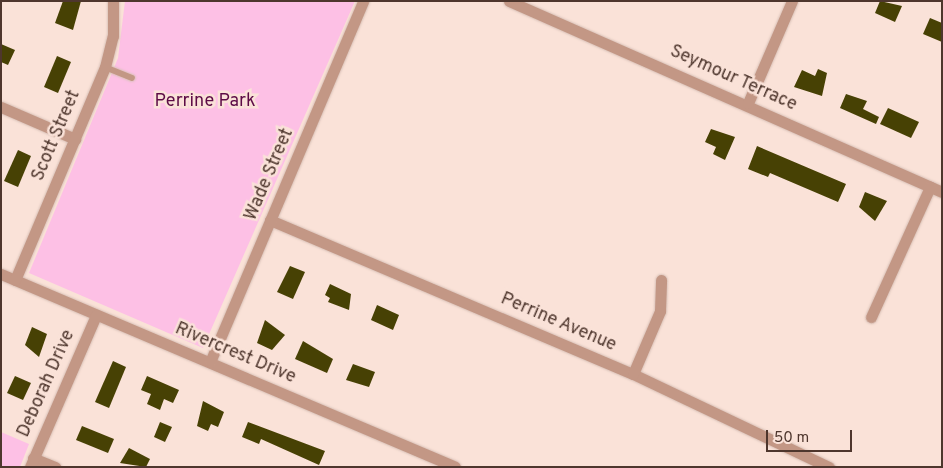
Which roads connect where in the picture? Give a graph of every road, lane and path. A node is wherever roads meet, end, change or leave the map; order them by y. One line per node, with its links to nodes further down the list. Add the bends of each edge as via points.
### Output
1 (113, 1): 5 (street, Scott Street, via 113,36)
2 (363, 1): 12 (street, Wade Street)
3 (509, 1): 7 (street, Seymour Terrace)
4 (792, 1): 7 (street)
5 (105, 67): 6 (lane); 9 (street, Scott Street)
6 (132, 78)
7 (748, 103): 10 (street, Seymour Terrace)
8 (1, 107): 9 (street)
9 (75, 139): 14 (street, Scott Street)
10 (930, 187): 11 (street, Seymour Terrace); 17 (street)
11 (942, 192)
12 (270, 220): 18 (street, Wade Street); 19 (street, Perrine Avenue)
13 (1, 274): 14 (street, Rivercrest Drive)
14 (15, 280): 16 (street, Rivercrest Drive)
15 (661, 280): 19 (street, via 660,311)
16 (96, 315): 18 (street, Rivercrest Drive); 20 (street, Deborah Drive)
17 (871, 317)
18 (210, 362): 22 (street, Rivercrest Drive)
19 (633, 374): 23 (street, Perrine Avenue)
20 (31, 462): 21 (street)
21 (55, 467)
22 (455, 467)
23 (829, 467)

